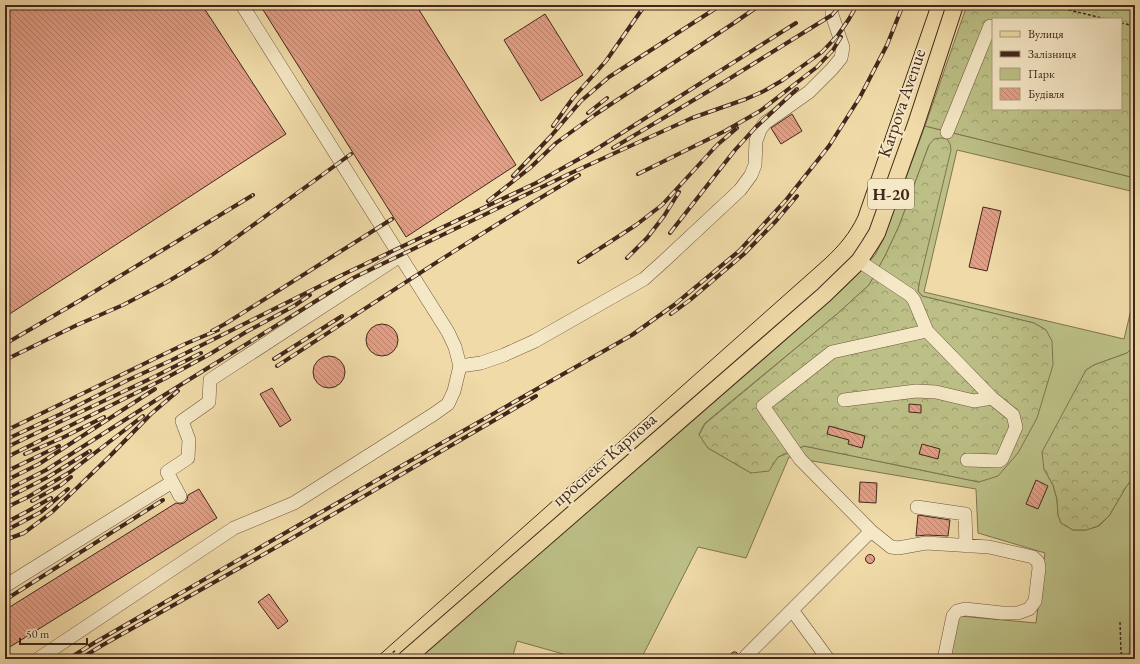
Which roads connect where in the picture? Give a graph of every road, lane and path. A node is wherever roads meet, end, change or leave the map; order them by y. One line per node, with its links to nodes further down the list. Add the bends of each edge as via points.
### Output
1 (242, 5): 10 (street)
2 (832, 5): 14 (street, via 832,15 844,47 841,58 809,92 765,123 756,141 755,165 751,176 740,190 644,279 535,341 481,363)
3 (955, 5): 11 (main road, Karpova Avenue / Н-20, via 877,233)
4 (1050, 5): 5 (path)
5 (1102, 18)
6 (1122, 23): 8 (path)
7 (990, 26): 9 (street)
8 (1135, 26)
9 (947, 132)
10 (400, 256): 14 (street, via 448,332); 18 (street, via 210,380 209,402 182,421 188,440 188,458 167,472)
11 (859, 261): 12 (main road, Karpova Avenue / Н-20); 13 (street, via 910,294)
12 (829, 290): 26 (main road, проспект Карпова)
13 (926, 331): 15 (street); 21 (street, via 832,352 763,406 800,459)
14 (460, 366): 28 (street, via 448,404 434,414 294,503 234,528)
15 (992, 398): 16 (street, via 974,401 916,390); 17 (street, via 1013,415 1016,427 1014,433 999,461)
16 (844, 400)
17 (967, 460)
18 (172, 482): 19 (street); 23 (street)
19 (180, 496)
20 (917, 507): 22 (street, via 966,514)
21 (871, 531): 22 (street, via 891,547 926,543); 24 (street)
22 (966, 546): 31 (street, via 989,547 1034,557 1039,568 1035,601 1029,609 1018,613 965,609 958,611 953,616)
23 (5, 586)
24 (792, 610): 27 (street); 30 (street)
25 (1120, 622): 32 (path)
26 (401, 655): 29 (path)
27 (746, 656)
28 (38, 659)
29 (385, 659)
30 (828, 659)
31 (944, 659)
32 (1123, 659)

